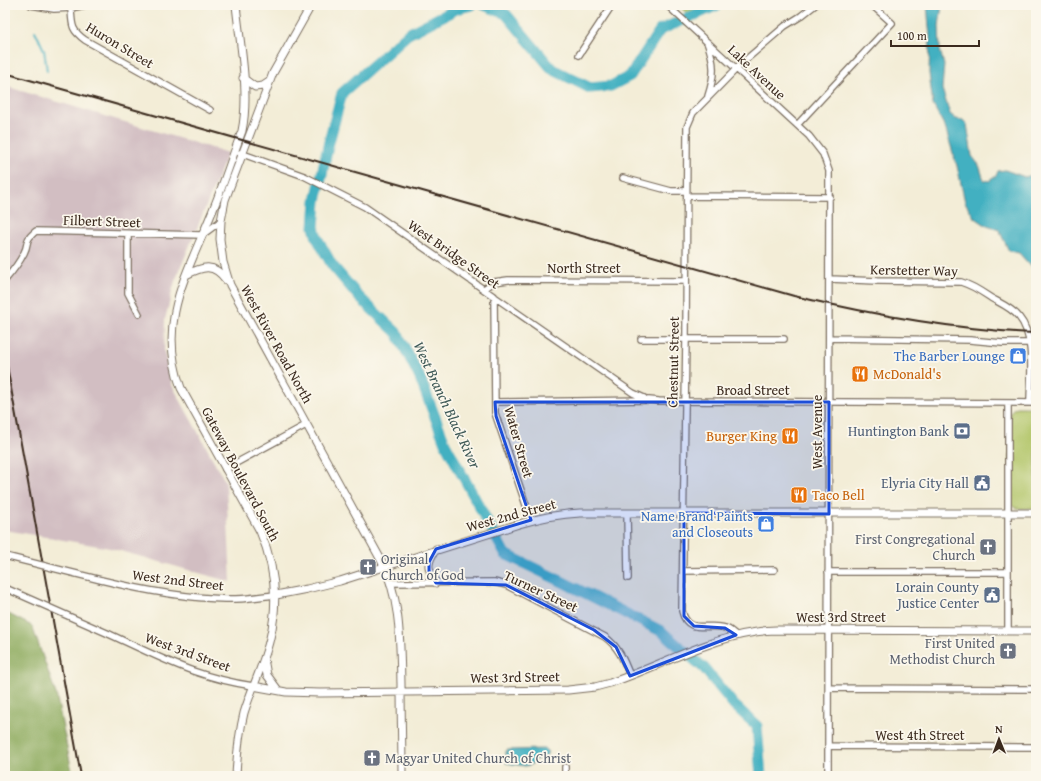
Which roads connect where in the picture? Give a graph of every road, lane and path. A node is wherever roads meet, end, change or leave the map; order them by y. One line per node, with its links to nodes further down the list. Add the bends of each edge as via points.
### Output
1 (31, 5): 9 (street)
2 (85, 5): 9 (street)
3 (236, 5): 13 (main road, Gateway Boulevard South)
4 (612, 5): 11 (street)
5 (667, 5): 10 (street, Lake Avenue)
6 (815, 5): 12 (street, Chestnut Street, via 760,46)
7 (872, 5): 17 (street, via 892,23)
8 (310, 7): 14 (main road, West River Road North, via 281,57)
9 (71, 8): 16 (street, Huron Street, via 72,25 76,33 85,40)
10 (706, 40): 12 (street, Lake Avenue); 15 (street, via 712,54 714,70)
11 (579, 55)
12 (736, 69): 15 (street, Chestnut Street); 17 (street, Lake Avenue)
13 (243, 78): 14 (main road, via 254,87); 18 (main road, Gateway Boulevard South, via 244,120)
14 (270, 82): 19 (main road, West River Road North)
15 (708, 98): 22 (street, Chestnut Street, via 693,113 687,127)
16 (210, 110)
17 (797, 125): 20 (street, Lake Avenue, via 818,146)
18 (235, 151): 19 (street, West Bridge Street); 26 (main road, Gateway Boulevard South)
19 (242, 154): 24 (main road, West River Road North, via 225,200); 32 (street, West Bridge Street, via 304,176 341,194)
20 (826, 160): 23 (street, West Avenue)
21 (623, 178): 22 (street)
22 (686, 194): 23 (street); 30 (street, Chestnut Street)
23 (830, 197): 28 (street, West Avenue)
24 (221, 221): 26 (street); 31 (main road, West River Road North, via 221,253)
25 (128, 234): 26 (street, Filbert Street); 29 (street, Filbert Street, via 36,231 28,238 25,251); 34 (street, via 128,293)
26 (202, 235): 27 (main road, Gateway Boulevard South)
27 (186, 275): 31 (main road, via 200,268 211,268 218,271); 47 (main road, Gateway Boulevard South, via 172,322 174,366 187,400)
28 (830, 279): 36 (street, West Avenue); 39 (street, Kerstetter Way, via 965,283 1018,315)
29 (5, 280)
30 (686, 281): 32 (street, North Street, via 508,280 494,282); 38 (street, Chestnut Street)
31 (230, 285): 46 (main road, West River Road North)
32 (484, 289): 33 (street, West Bridge Street)
33 (494, 296): 40 (street, West Bridge Street, via 633,393); 42 (street, Water Street)
34 (139, 314)
35 (784, 338): 38 (street)
36 (829, 338): 39 (street); 43 (street, West Avenue)
37 (641, 339): 38 (street)
38 (686, 339): 41 (street, Chestnut Street)
39 (1030, 343): 45 (street, Kerstetter Way)
40 (648, 400): 41 (street, Broad Street); 42 (street, Broad Street)
41 (685, 401): 43 (street, Broad Street); 49 (street, Chestnut Street)
42 (495, 402): 53 (street, Water Street, via 496,416)
43 (829, 402): 44 (street, Broad Street); 52 (street, West Avenue)
44 (1008, 403): 45 (street, Broad Street); 50 (street)
45 (1033, 403)
46 (306, 425): 47 (street); 56 (main road, West River Road North)
47 (226, 469): 65 (main road, Gateway Boulevard South, via 265,544)
48 (627, 513): 49 (main road, West 2nd Street); 53 (main road, West 2nd Street, via 574,513); 61 (street)
49 (684, 513): 52 (main road, West 2nd Street); 57 (street, Chestnut Street)
50 (1008, 513): 51 (main road, West 2nd Street); 52 (main road, West 2nd Street); 60 (street)
51 (1036, 513)
52 (829, 514): 59 (street, West Avenue)
53 (531, 520): 54 (main road, West 2nd Street)
54 (436, 549): 56 (main road, West 2nd Street); 63 (main road, via 428,565)
55 (5, 556): 65 (street, West 2nd Street, bridge, via 160,593 228,599)
56 (384, 566): 62 (main road, West River Road North); 65 (main road, West 2nd Street, via 314,588)
57 (683, 570): 58 (street); 69 (street, Chestnut Street, via 682,611 686,620 697,627 725,628)
58 (774, 570)
59 (828, 572): 60 (street); 66 (street, West Avenue)
60 (1008, 572): 67 (street)
61 (628, 578)
62 (390, 583): 63 (street, Turner Street); 76 (main road, West River Road North, via 399,622)
63 (436, 583): 71 (street, Turner Street, via 494,582 506,585 605,637 619,651)
64 (5, 588): 72 (street, West 3rd Street, bridge, via 194,672)
65 (276, 595): 70 (main road, Gateway Boulevard South, via 273,626)
66 (828, 630): 67 (main road, West 3rd Street); 69 (main road, West 3rd Street, via 769,630); 73 (street, West Avenue)
67 (1008, 631): 68 (main road, West 3rd Street)
68 (1036, 631)
69 (736, 635): 71 (main road, West 3rd Street)
70 (264, 657): 72 (main road, Gateway Boulevard South); 75 (main road, via 267,675)
71 (630, 676): 76 (main road, West 3rd Street, via 595,687 568,690)
72 (253, 686): 75 (main road, West 3rd Street); 80 (main road, Gateway Boulevard South, via 240,734)
73 (828, 688): 74 (street); 77 (street, West Avenue)
74 (1036, 689)
75 (278, 690): 76 (main road, West 3rd Street, via 320,693)
76 (401, 692): 81 (main road, West River Road North)
77 (828, 746): 78 (street, West 4th Street); 83 (street, West Avenue)
78 (1036, 747)
79 (565, 767): 82 (street)
80 (236, 776)
81 (402, 776)
82 (565, 776)
83 (828, 776)

